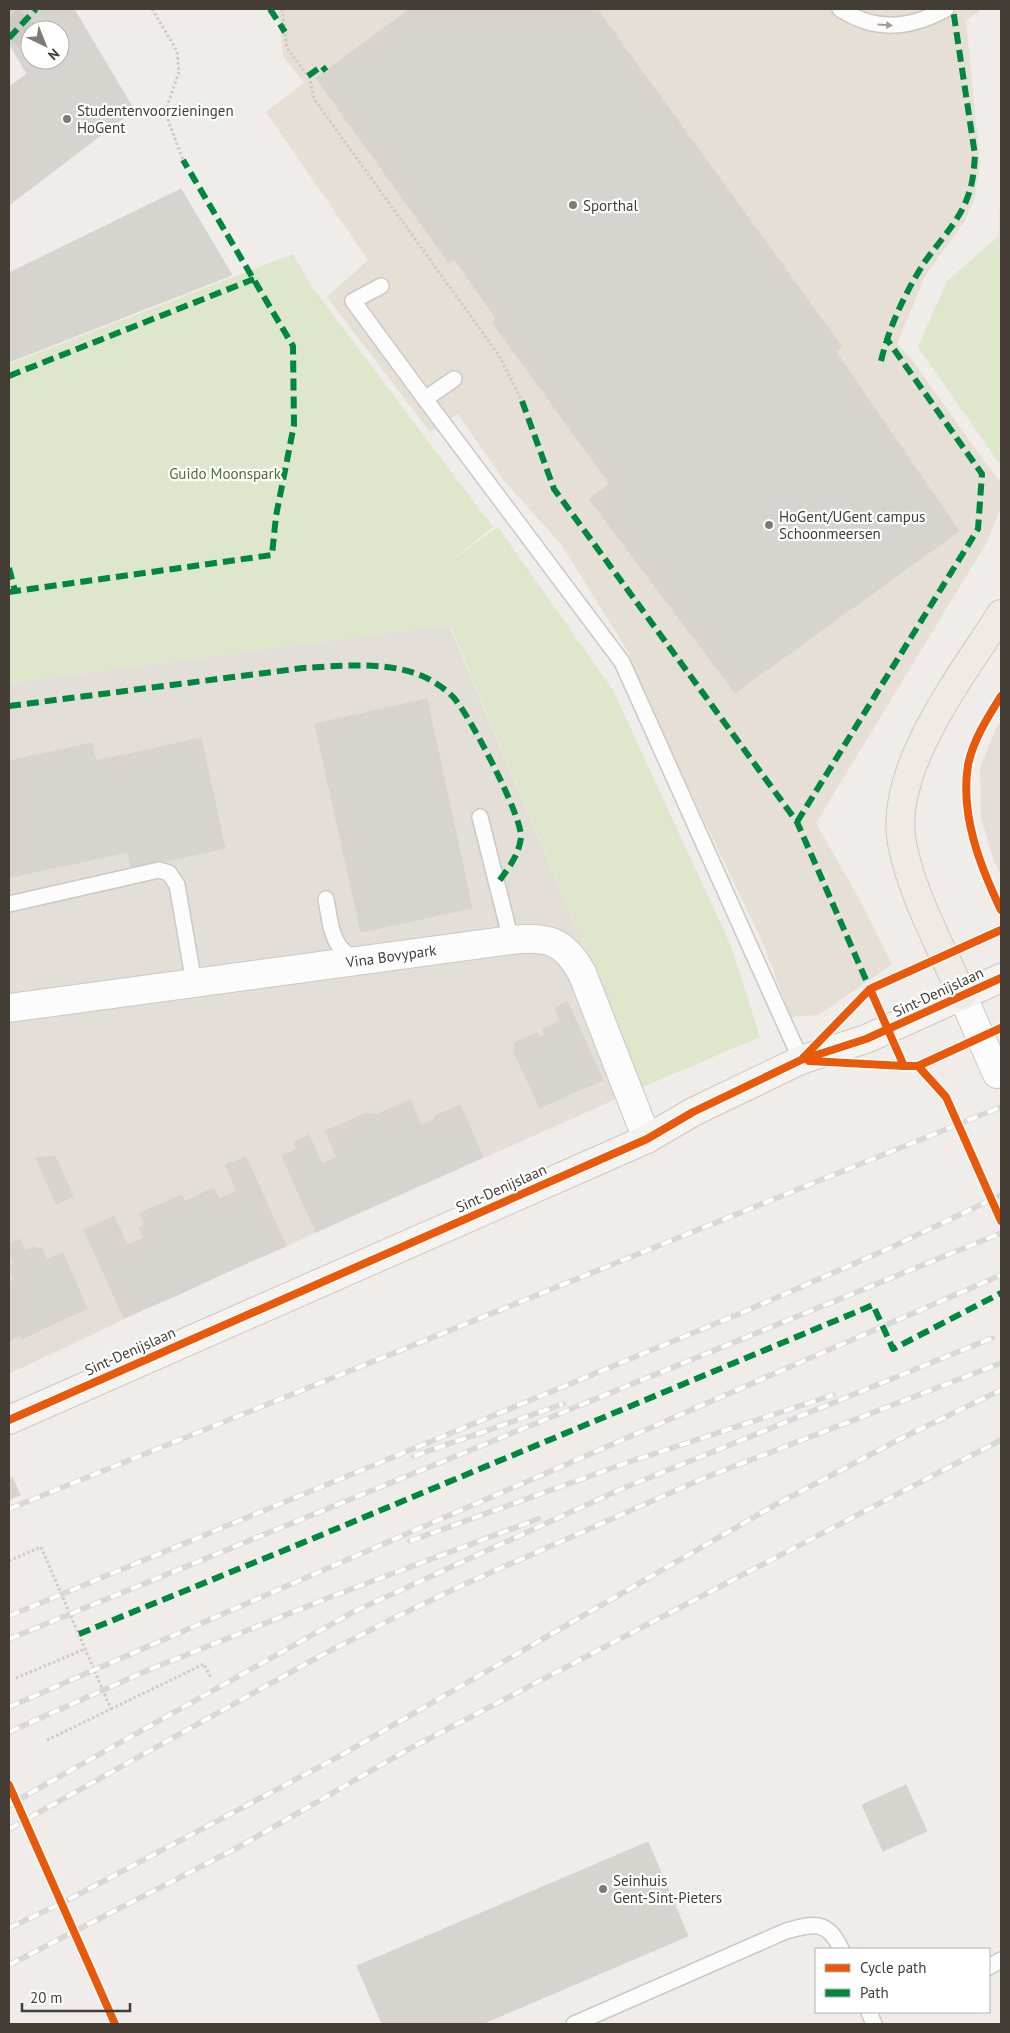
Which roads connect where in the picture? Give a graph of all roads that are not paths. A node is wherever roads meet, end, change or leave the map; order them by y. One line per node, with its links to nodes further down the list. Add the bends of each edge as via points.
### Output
1 (840, 9): 2 (lane, one-way to 2, via 862,21 882,26 904,25)
2 (946, 9)
3 (381, 286): 5 (lane, via 353,301)
4 (454, 379): 5 (lane)
5 (425, 399): 16 (lane, via 622,662)
6 (1001, 614): 14 (main road, via 913,758 901,801 901,842 913,884)
7 (480, 816): 10 (lane)
8 (326, 898): 11 (lane, via 334,936 341,950 352,958)
9 (9, 904): 13 (lane, via 159,870 169,873 177,885)
10 (512, 940): 11 (street, Vina Bovypark); 18 (street, Vina Bovypark, via 542,938 551,941 568,952 576,963)
11 (367, 959): 13 (street, Vina Bovypark)
12 (1001, 978): 14 (street, Sint-Denijslaan)
13 (194, 983): 15 (street, Vina Bovypark)
14 (962, 995): 16 (street, Sint-Denijslaan, via 866,1040); 17 (street)
15 (9, 1008)
16 (801, 1060): 18 (street, Sint-Denijslaan, via 701,1108)
17 (997, 1074)
18 (648, 1139): 19 (street, Sint-Denijslaan)
19 (9, 1420)
20 (841, 1948): 21 (lane, via 836,1937 824,1926 808,1924)
21 (574, 2024)

